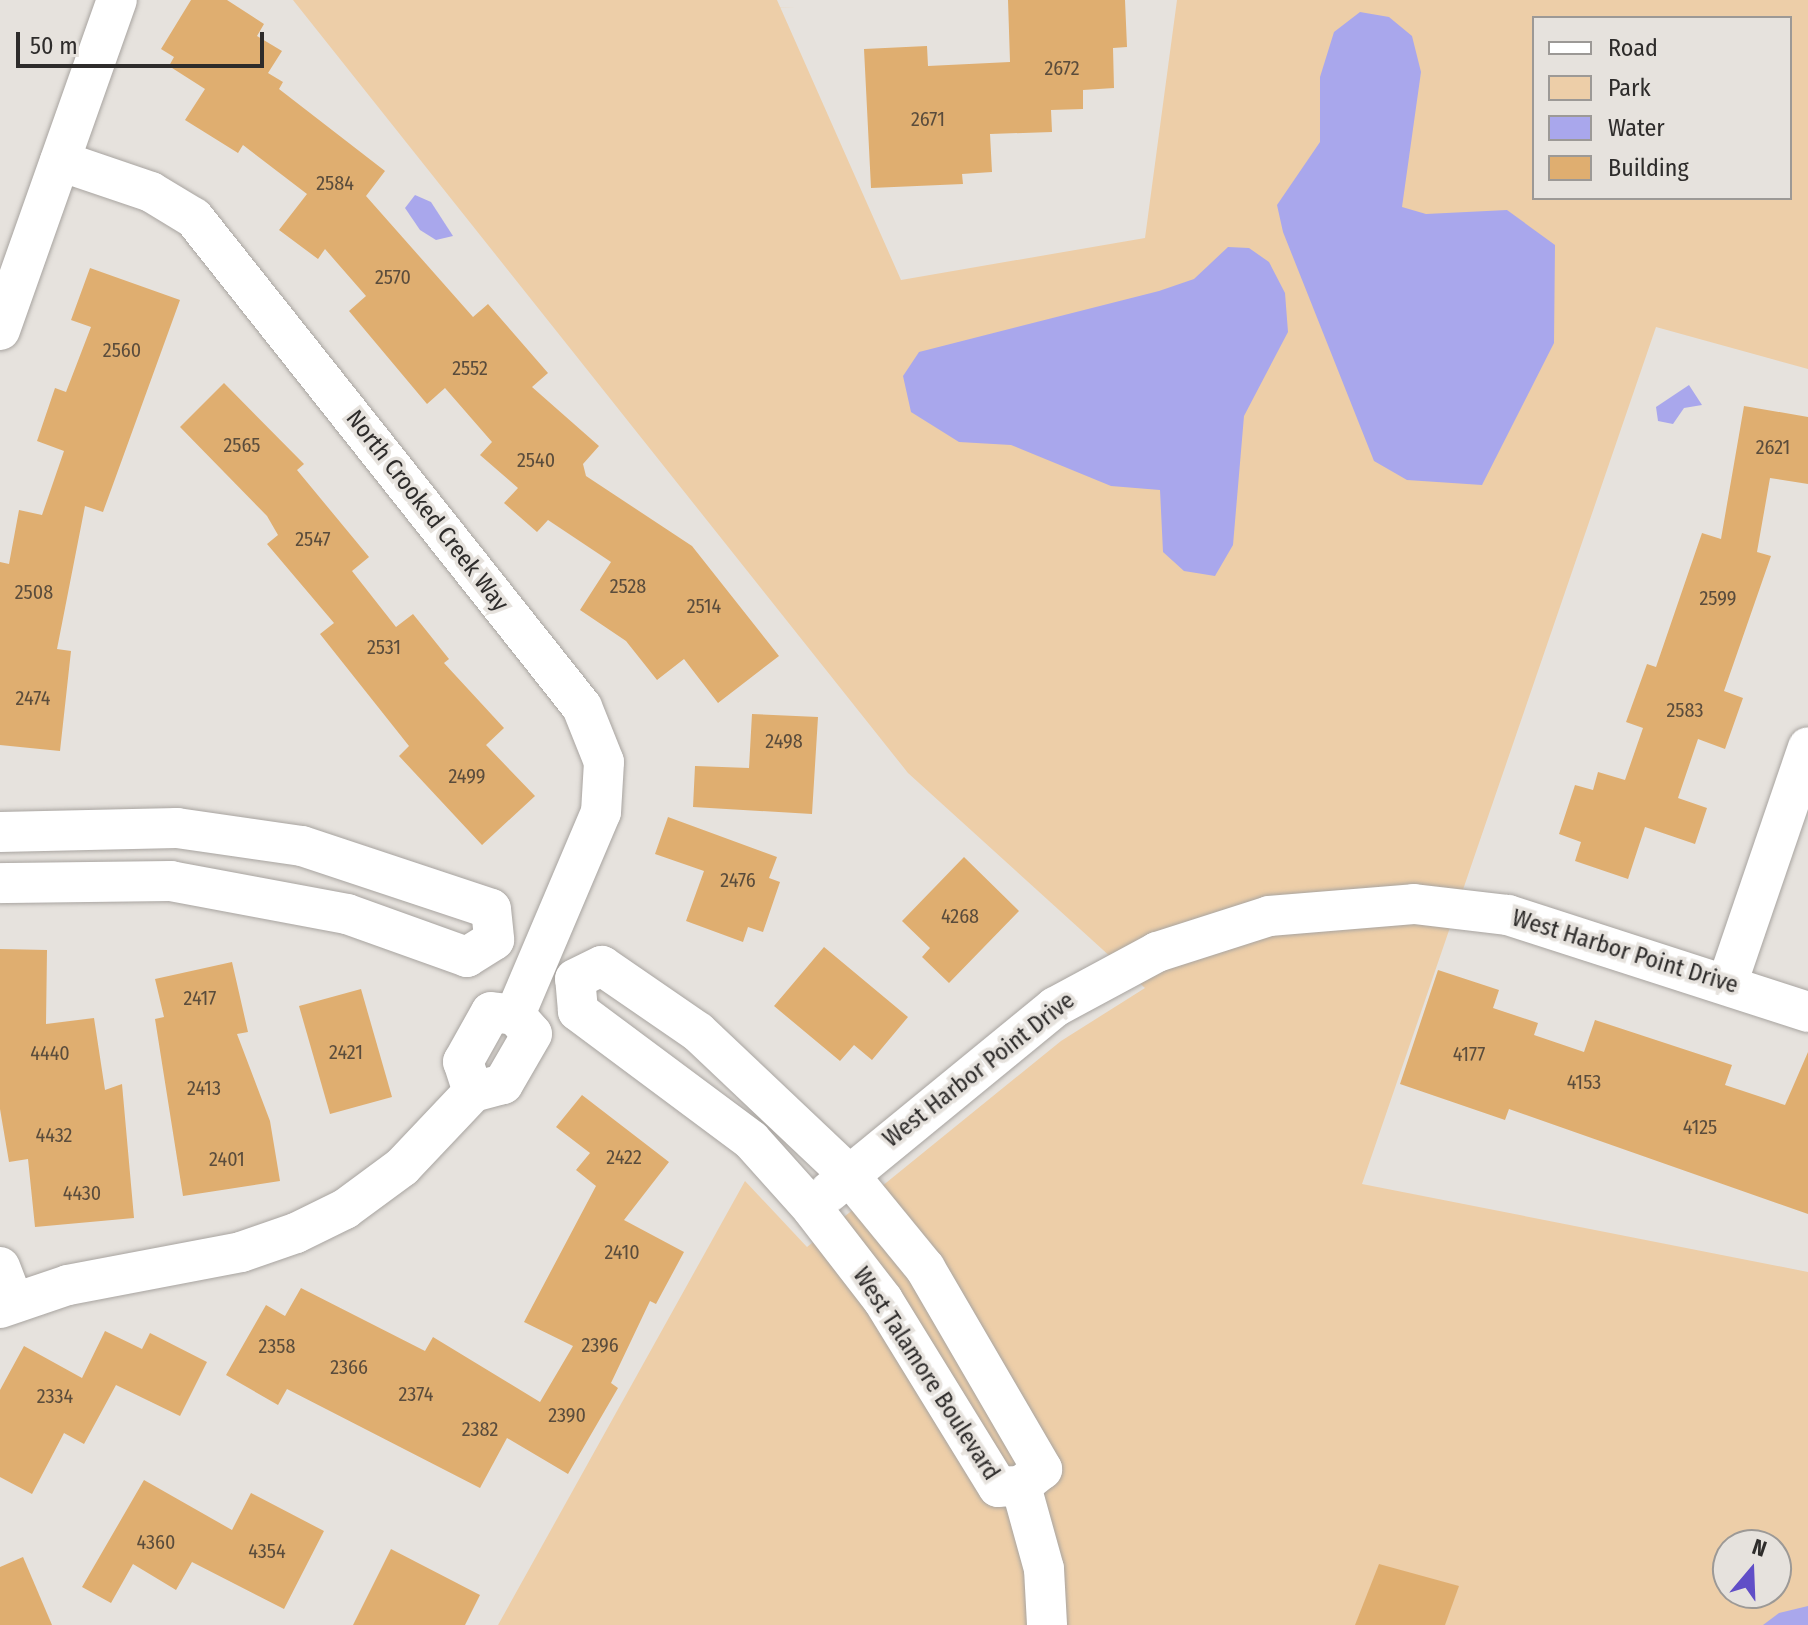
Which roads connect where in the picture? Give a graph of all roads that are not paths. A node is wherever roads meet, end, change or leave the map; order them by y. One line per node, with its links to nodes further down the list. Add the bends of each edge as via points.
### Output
1 (117, 0): 2 (street)
2 (60, 161): 3 (street); 8 (street, North Crooked Creek Way, via 151,192 194,218 582,707 604,762 601,812)
3 (0, 330)
4 (1808, 748): 10 (street)
5 (0, 832): 7 (street, via 177,828 302,846 491,909)
6 (0, 883): 7 (street, via 171,881 347,914 467,957)
7 (494, 940): 8 (street)
8 (538, 961): 9 (street); 14 (street, North Crooked Creek Way, via 515,1015 491,1012 463,1062 473,1092 402,1167 345,1209 296,1233)
9 (575, 979): 12 (street, West Talamore Boulevard, via 602,966 698,1032); 13 (street, West Talamore Boulevard, via 578,1011 751,1140)
10 (1727, 984): 11 (street, West Harbor Point Drive); 12 (street, West Harbor Point Drive, via 1559,927 1466,908 1361,905 1269,916 1157,952 1066,1000)
11 (1808, 1012)
12 (848, 1174): 13 (street, West Harbor Point Drive); 15 (street, West Talamore Boulevard, via 925,1268 1022,1430 1042,1469)
13 (812, 1208): 15 (street, West Talamore Boulevard, via 883,1300 998,1487)
14 (4, 1292)
15 (1021, 1486): 16 (street, West Talamore Boulevard, via 1044,1569)
16 (1047, 1625)

